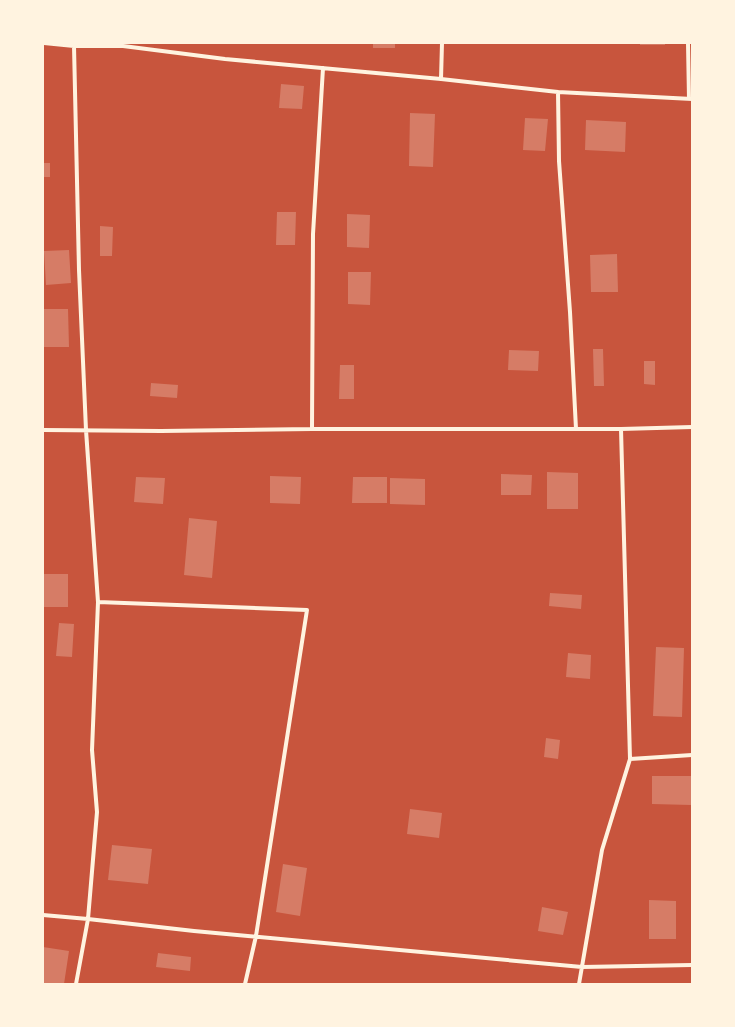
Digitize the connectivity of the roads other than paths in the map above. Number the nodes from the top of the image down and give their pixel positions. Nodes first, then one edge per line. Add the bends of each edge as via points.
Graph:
1 (44, 43) edge
2 (442, 43) edge
3 (688, 43) edge
4 (123, 45) edge
5 (74, 46) junction
6 (323, 68) junction
7 (441, 79) junction
8 (558, 92) junction
9 (691, 99) edge
10 (692, 427) edge
11 (312, 429) junction
12 (576, 429) junction
13 (621, 429) junction
14 (43, 430) edge
15 (86, 430) junction
16 (98, 602) junction
17 (692, 755) edge
18 (630, 759) junction
19 (43, 915) edge
20 (88, 919) junction
21 (256, 936) junction
22 (692, 965) edge
23 (582, 967) junction
24 (76, 984) edge
25 (245, 984) edge
26 (579, 984) edge

1 - 5 street
2 - 7 street
3 - 9 street
4 - 5 street
4 - 6 street via 225,59
5 - 15 street
6 - 7 street
6 - 11 street via 313,234
7 - 8 street
8 - 9 street
8 - 12 street via 559,161
10 - 13 street
11 - 12 street
11 - 15 street
12 - 13 street
13 - 18 street
14 - 15 street
15 - 16 street
16 - 20 street via 92,750 97,812
16 - 21 street via 307,610
17 - 18 street
18 - 23 street via 602,850
19 - 20 street
20 - 21 street
20 - 24 street
21 - 23 street
21 - 25 street
22 - 23 street
23 - 26 street

